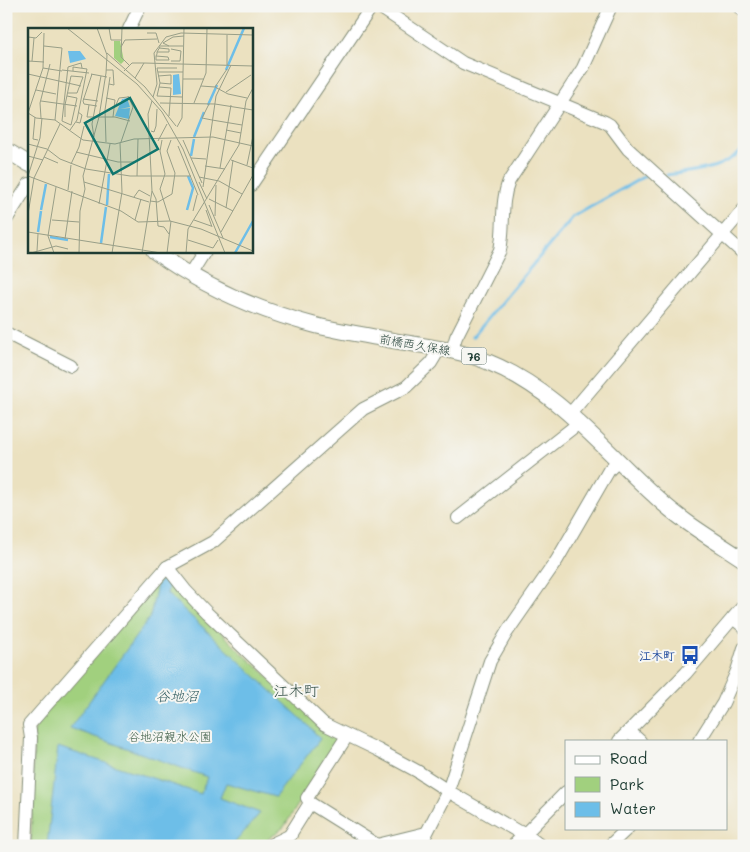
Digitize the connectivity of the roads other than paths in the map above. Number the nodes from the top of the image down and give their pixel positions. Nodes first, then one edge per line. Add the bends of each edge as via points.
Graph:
1 (140, 6) edge
2 (372, 6) edge
3 (378, 6) edge
4 (611, 6) edge
5 (738, 6) edge
6 (744, 11) edge
7 (129, 28) edge
8 (561, 103) junction
9 (6, 150) edge
10 (28, 163) edge
11 (252, 184) edge
12 (28, 186) edge
13 (744, 209) edge
14 (6, 220) edge
15 (723, 234) junction
16 (156, 252) edge
17 (204, 252) edge
18 (744, 254) edge
19 (190, 275) junction
20 (6, 333) edge
21 (446, 349) junction
22 (71, 366) dead end
23 (575, 419) junction
24 (617, 462) junction
25 (458, 518) dead end
26 (744, 560) edge
27 (166, 567) junction
28 (744, 605) edge
29 (734, 618) junction
30 (744, 627) edge
31 (744, 648) edge
32 (629, 731) junction
33 (347, 736) junction
34 (620, 740) edge
35 (639, 740) edge
36 (700, 740) edge
37 (448, 791) junction
38 (565, 793) edge
39 (310, 803) junction
40 (626, 830) edge
41 (524, 833) junction
42 (291, 834) junction
43 (426, 834) junction
44 (358, 841) edge
45 (26, 846) edge
46 (268, 846) edge
47 (283, 846) edge
48 (420, 846) edge
49 (513, 846) edge
50 (541, 846) edge
51 (609, 846) edge

1 - 7 street
2 - 11 street
3 - 8 street via 463,63
4 - 8 street via 583,68
5 - 6 street
8 - 15 street via 610,125 628,149
8 - 21 street via 509,181 500,250 456,338
9 - 10 main road
12 - 14 street
13 - 15 street
15 - 18 street
15 - 23 street
16 - 19 main road, 前橋西久保線 / 76
17 - 19 street
19 - 21 main road, 前橋西久保線 / 76 via 235,298 317,326
20 - 22 street
21 - 23 main road, 前橋西久保線 / 76 via 510,372 535,386
21 - 27 street via 406,387 363,409 213,542
23 - 24 main road, 前橋西久保線 / 76
23 - 25 street
24 - 26 main road, 前橋西久保線 / 76 via 695,528
24 - 37 street via 490,661
27 - 33 street via 207,613 324,724
27 - 45 street via 29,725
28 - 29 street
29 - 30 street
29 - 32 street
31 - 36 street via 723,703
32 - 34 street
32 - 35 street
33 - 37 street via 402,763
33 - 39 street via 307,798
37 - 41 street
37 - 43 street
38 - 41 street
39 - 42 street
39 - 44 street
40 - 51 street
41 - 49 street
41 - 50 street
42 - 46 street
42 - 47 street
43 - 44 street via 377,845
43 - 48 street

